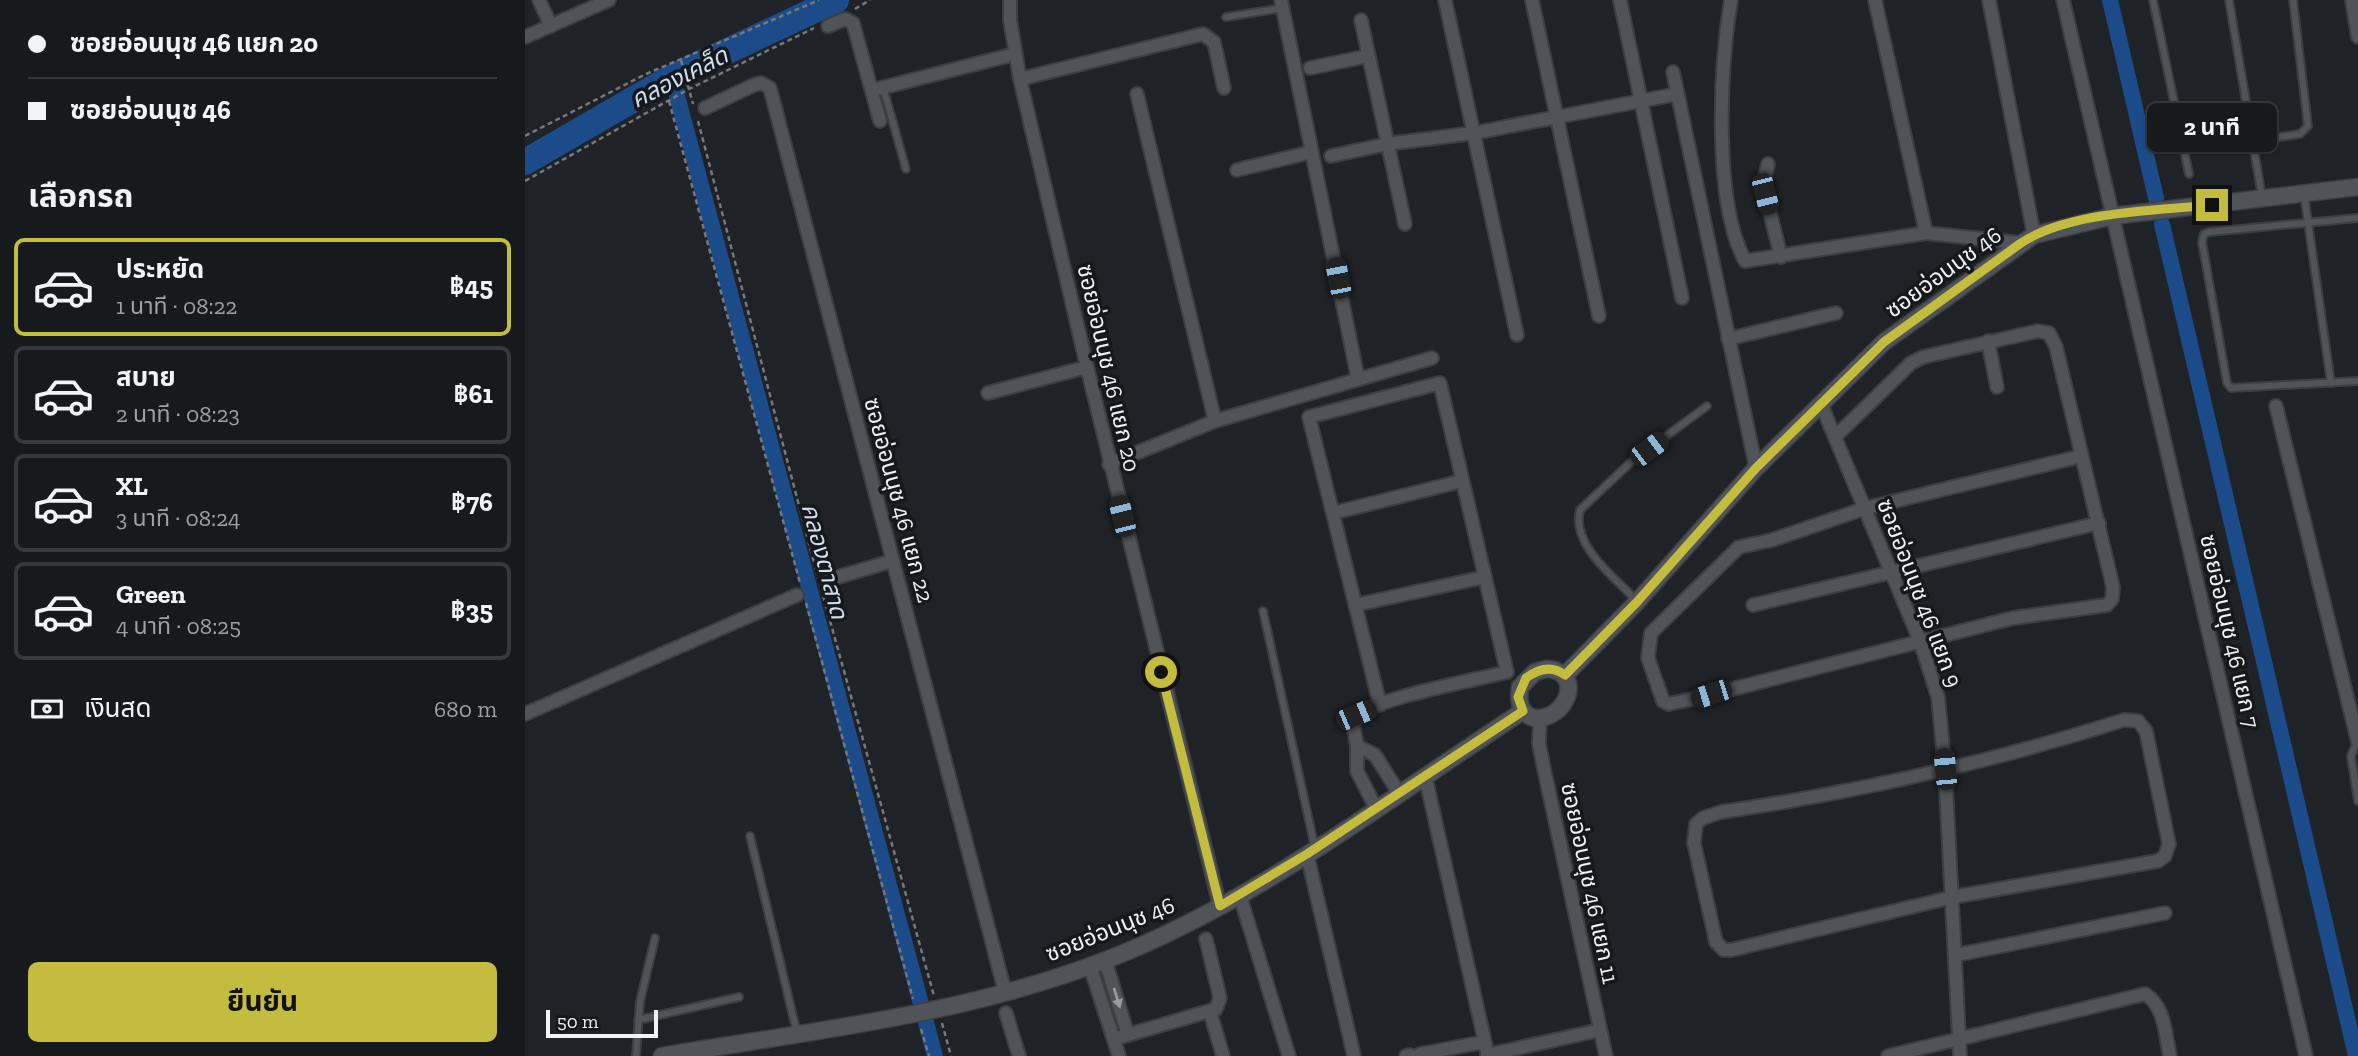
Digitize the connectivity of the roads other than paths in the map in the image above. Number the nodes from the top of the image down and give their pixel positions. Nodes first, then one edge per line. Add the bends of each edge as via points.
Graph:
1 (539, 0) edge
2 (609, 0) edge
3 (1010, 0) edge
4 (1445, 0) edge
5 (1532, 0) edge
6 (1620, 0) edge
7 (1731, 0) edge
8 (1875, 0) edge
9 (1989, 0) edge
10 (2063, 0) edge
11 (2153, 0) edge
12 (2229, 0) edge
13 (2293, 0) edge
14 (2352, 0) edge
15 (1282, 4) edge
16 (1226, 17) dead end
17 (1361, 20) dead end
18 (826, 25) road end
19 (551, 26) junction
20 (525, 37) edge
21 (2358, 37) edge
22 (1015, 54) junction
23 (1368, 55) junction
24 (1310, 68) dead end
25 (1673, 72) dead end
26 (1020, 79) junction
27 (878, 88) junction
28 (1224, 88) dead end
29 (1137, 94) dead end
30 (1677, 94) junction
31 (1642, 102) junction
32 (705, 108) dead end
33 (1557, 118) junction
34 (880, 121) dead end
35 (1474, 133) junction
36 (2252, 141) junction
37 (1387, 144) junction
38 (1313, 152) junction
39 (1331, 156) dead end
40 (1768, 164) dead end
41 (906, 169) dead end
42 (1237, 170) dead end
43 (2189, 174) dead end
44 (2358, 187) edge
45 (2305, 194) junction
46 (2262, 199) junction
47 (2113, 216) junction
48 (2358, 218) edge
49 (1405, 224) dead end
50 (2309, 225) junction
51 (1926, 233) junction
52 (2027, 239) junction
53 (1781, 257) junction
54 (1682, 298) dead end
55 (1836, 313) dead end
56 (1599, 316) dead end
57 (1517, 335) dead end
58 (1728, 339) junction
59 (1988, 341) junction
60 (1431, 358) dead end
61 (1087, 367) junction
62 (1358, 379) junction
63 (2358, 381) edge
64 (2331, 383) junction
65 (1997, 387) dead end
66 (988, 393) dead end
67 (1821, 404) junction
68 (1707, 406) dead end
69 (2276, 406) dead end
70 (1215, 421) junction
71 (1836, 436) junction
72 (2082, 456) junction
73 (1109, 464) junction
74 (1756, 468) junction
75 (1462, 481) junction
76 (1865, 508) junction
77 (1332, 513) junction
78 (2099, 523) junction
79 (893, 561) junction
80 (1890, 572) junction
81 (1485, 577) junction
82 (831, 579) dead end
83 (800, 592) road end
84 (1637, 602) junction
85 (1355, 605) junction
86 (1753, 606) dead end
87 (1263, 611) dead end
88 (1920, 641) junction
89 (1565, 675) junction
90 (1380, 705) junction
91 (1523, 711) junction
92 (525, 714) edge
93 (1540, 718) junction
94 (2358, 742) edge
95 (1357, 746) junction
96 (1945, 769) junction
97 (1425, 775) junction
98 (1399, 793) junction
99 (2358, 801) edge
100 (1376, 808) junction
101 (750, 836) dead end
102 (1311, 851) junction
103 (1240, 896) junction
104 (1953, 897) junction
105 (1220, 906) junction
106 (2165, 914) dead end
107 (655, 938) dead end
108 (1206, 939) dead end
109 (1956, 955) junction
110 (1098, 963) junction
111 (1005, 992) junction
112 (739, 997) dead end
113 (1210, 1012) junction
114 (1006, 1013) dead end
115 (638, 1020) junction
116 (1600, 1030) junction
117 (797, 1033) junction
118 (1128, 1035) junction
119 (1960, 1037) junction
120 (1114, 1039) junction
121 (1486, 1051) edge
122 (1412, 1055) edge
123 (636, 1056) edge
124 (662, 1056) edge
125 (1019, 1056) edge
126 (1119, 1056) edge
127 (1223, 1056) edge
128 (1289, 1056) edge
129 (1354, 1056) edge
130 (1606, 1056) edge
131 (1888, 1056) edge
132 (1960, 1056) edge
133 (2170, 1056) edge
134 (2306, 1056) edge

1 - 19 street
2 - 19 street
3 - 22 street, ซอยอ่อนนุช 46 แยก 20
4 - 35 street
5 - 33 street
6 - 31 street
7 - 53 street via 1720,153 1738,247 1745,261
8 - 51 street
9 - 52 street
10 - 47 street, ซอยอ่อนนุช 46 แยก 7
11 - 43 lane
12 - 36 lane
13 - 36 lane via 2308,126 2300,134
14 - 21 street
15 - 16 lane
15 - 38 street
17 - 23 street
18 - 27 street via 845,19 853,23
19 - 20 street
22 - 26 street, ซอยอ่อนนุช 46 แยก 20
22 - 27 street
23 - 24 street
23 - 37 street
25 - 30 street
26 - 28 street via 1203,34 1214,42
26 - 61 street, ซอยอ่อนนุช 46 แยก 20
27 - 34 street
27 - 41 lane
29 - 70 street
30 - 31 street
30 - 58 street
31 - 33 street
31 - 54 street
32 - 79 street, ซอยอ่อนนุช 46 แยก 22 via 754,85 770,88
33 - 35 street
33 - 56 street
35 - 37 street
35 - 57 street
36 - 46 lane
37 - 39 street
37 - 49 street
38 - 42 street
38 - 62 street
40 - 53 street via 1763,184
44 - 45 street, ซอยอ่อนนุช 46
45 - 46 street, ซอยอ่อนนุช 46
45 - 50 lane
46 - 47 street, ซอยอ่อนนุช 46
47 - 52 street, ซอยอ่อนนุช 46
47 - 134 street, ซอยอ่อนนุช 46 แยก 7
48 - 50 lane
50 - 64 lane
50 - 64 lane via 2209,232 2202,242 2231,388
51 - 52 street
51 - 53 street
52 - 67 street, ซอยอ่อนนุช 46 via 1884,342
55 - 58 street
58 - 74 street
59 - 65 street
59 - 71 street via 1911,363
59 - 72 street via 2049,333
60 - 62 street
61 - 66 street
61 - 73 street, ซอยอ่อนนุช 46 แยก 20
62 - 70 street
63 - 64 lane
67 - 71 street, ซอยอ่อนนุช 46 แยก 9
67 - 74 street, ซอยอ่อนนุช 46
68 - 84 lane via 1630,463 1580,510 1577,521 1583,542
69 - 94 street
70 - 73 street
71 - 76 street, ซอยอ่อนนุช 46 แยก 9
72 - 76 street
72 - 78 street
73 - 105 street, ซอยอ่อนนุช 46 แยก 20
74 - 84 street, ซอยอ่อนนุช 46
75 - 77 street
75 - 77 street via 1440,383 1309,417
75 - 81 street
76 - 80 street, ซอยอ่อนนุช 46 แยก 9
76 - 88 street via 1772,540 1749,543 1729,556 1651,633 1648,659 1660,697 1675,703
77 - 85 street
78 - 80 street
78 - 88 street via 2113,587 2107,605 2013,618
79 - 82 street
79 - 111 street, ซอยอ่อนนุช 46 แยก 22
80 - 86 street
80 - 88 street, ซอยอ่อนนุช 46 แยก 9
81 - 85 street
81 - 90 street via 1507,672
83 - 92 street
84 - 89 street, ซอยอ่อนนุช 46
85 - 90 street
87 - 102 lane
88 - 96 street, ซอยอ่อนนุช 46 แยก 9 via 1938,697
89 - 91 street via 1546,669 1526,678 1518,697
89 - 93 street via 1568,689 1563,707
90 - 95 street via 1352,719
91 - 93 street
91 - 97 street, ซอยอ่อนนุช 46
93 - 116 street, ซอยอ่อนนุช 46 แยก 11 via 1542,757
94 - 99 lane via 2351,756
95 - 98 street via 1375,755
95 - 100 street via 1357,771
96 - 104 street, ซอยอ่อนนุช 46 แยก 9
96 - 104 street via 2029,750 2124,720 2138,721 2145,731 2169,844 2158,861
96 - 104 street via 1836,795 1721,812 1696,824 1694,843 1716,942 1724,950
97 - 98 street, ซอยอ่อนนุช 46
97 - 121 street
98 - 100 street, ซอยอ่อนนุช 46
100 - 102 street, ซอยอ่อนนุช 46
101 - 117 lane
102 - 103 street, ซอยอ่อนนุช 46
102 - 129 street
103 - 105 street, ซอยอ่อนนุช 46
103 - 128 street
104 - 109 street, ซอยอ่อนนุช 46 แยก 9
105 - 110 street, ซอยอ่อนนุช 46
106 - 109 street
107 - 115 lane
108 - 113 street via 1220,998
109 - 119 street, ซอยอ่อนนุช 46 แยก 9
110 - 111 street, ซอยอ่อนนุช 46
110 -> 118 street
110 - 120 street
111 - 117 street, ซอยอ่อนนุช 46 via 955,1006
112 - 115 lane
113 - 118 street
113 - 127 street
114 - 125 street
115 - 123 lane
116 - 121 street
116 - 130 street, ซอยอ่อนนุช 46 แยก 11
117 - 124 street, ซอยอ่อนนุช 46
118 - 120 street
119 - 131 street
119 - 132 street, ซอยอ่อนนุช 46 แยก 9
119 - 133 street via 2145,994 2159,1010
120 - 126 street
121 - 122 street

